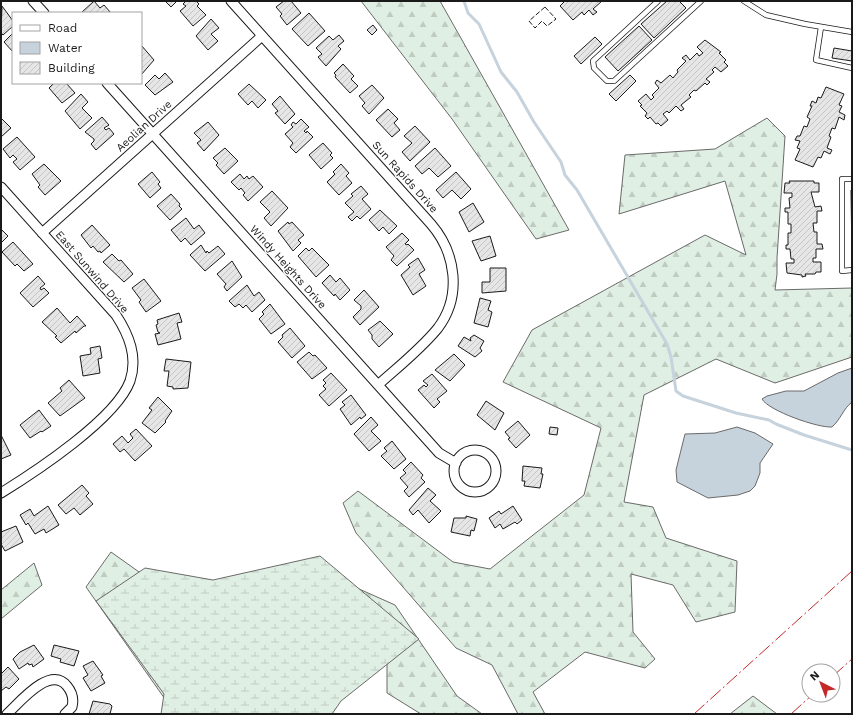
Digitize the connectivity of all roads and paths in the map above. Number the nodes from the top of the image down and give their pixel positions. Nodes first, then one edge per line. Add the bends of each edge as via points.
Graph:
1 (33, 1) edge
2 (231, 1) edge
3 (658, 1) edge
4 (701, 1) edge
5 (744, 1) edge
6 (43, 12) edge
7 (821, 27) junction
8 (852, 32) edge
9 (262, 36) junction
10 (852, 68) edge
11 (108, 84) edge
12 (153, 134) junction
13 (852, 179) edge
14 (1, 187) edge
15 (42, 233) junction
16 (852, 270) edge
17 (378, 385) junction
18 (456, 462) junction
19 (1, 493) edge
20 (7, 714) edge
21 (65, 714) edge

1 - 6 street
2 - 9 street, Sun Rapids Drive
3 - 4 lane via 593,61 594,68 607,81 614,81
5 - 7 lane via 766,15
7 - 8 lane
7 - 10 lane via 816,60
9 - 12 street, Aeolian Drive
9 - 17 street, Sun Rapids Drive via 434,227 443,239 450,257 453,287 444,318 432,335
11 - 12 street, Windy Heights Drive
12 - 15 street, Aeolian Drive
12 - 17 street, Windy Heights Drive
13 - 16 lane via 842,179 842,271
14 - 15 street, East Sunwind Drive
15 - 19 street, East Sunwind Drive via 121,323 131,345 132,371 126,389 109,411 53,459
17 - 18 street, Windy Heights Drive via 439,452
18 - 18 street via 455,479 466,491 482,491 492,485 496,475 495,464 484,452 468,452
20 - 21 street via 37,686 55,679 64,682 72,697 72,707

